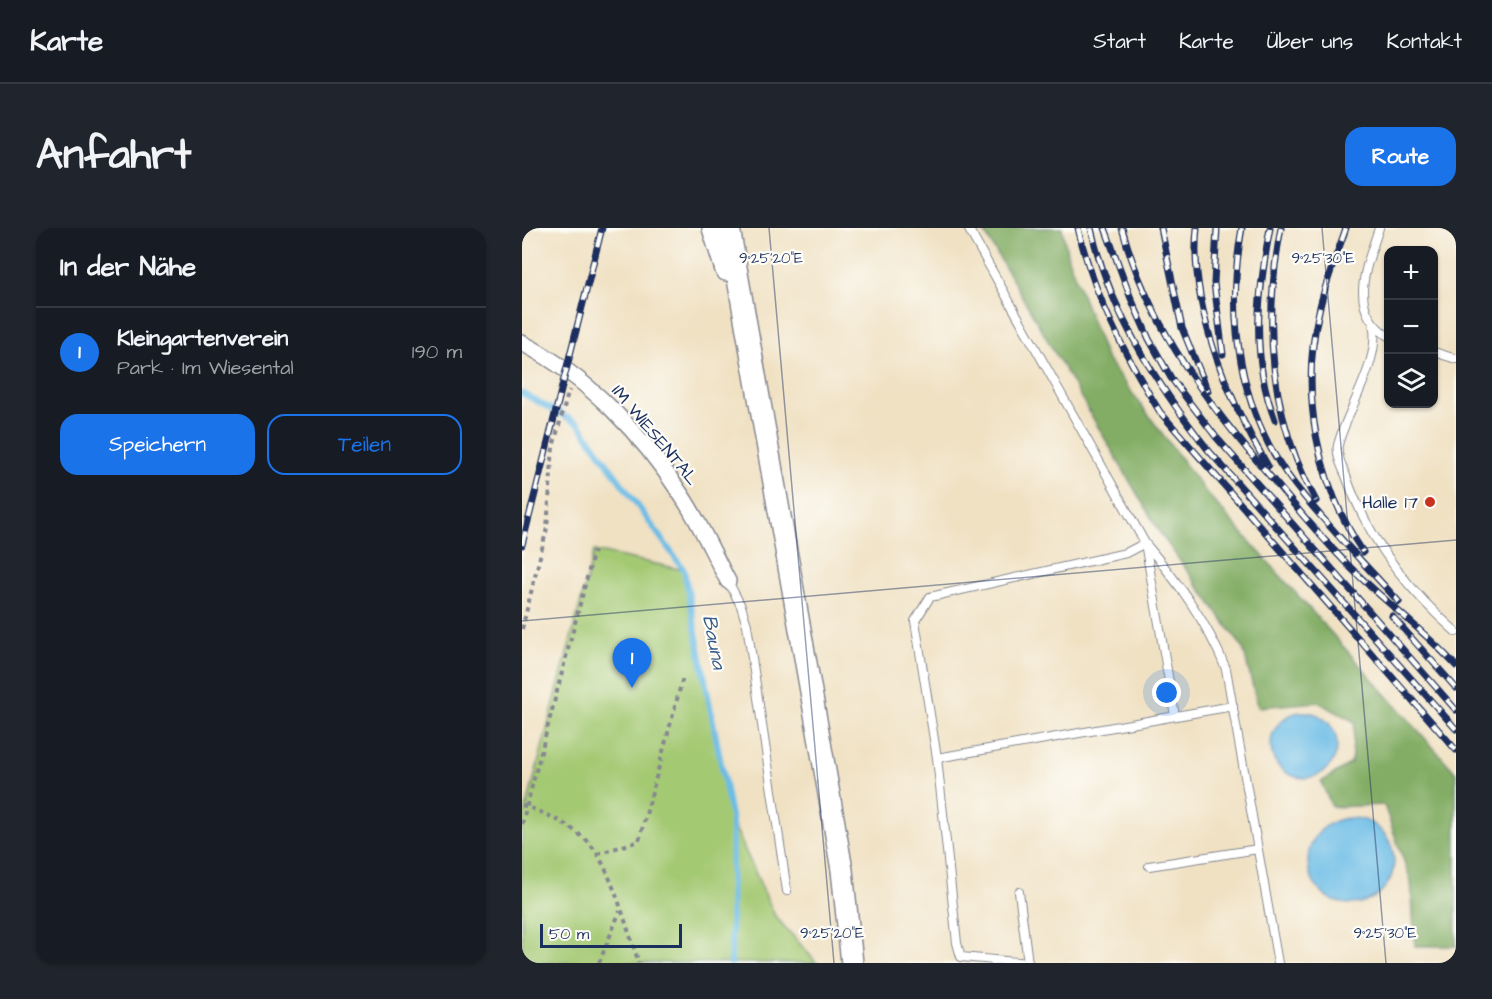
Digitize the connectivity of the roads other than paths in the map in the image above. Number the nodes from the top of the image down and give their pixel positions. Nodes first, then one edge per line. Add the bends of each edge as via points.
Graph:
1 (712, 228) edge
2 (729, 228) edge
3 (968, 228) edge
4 (1379, 228) edge
5 (1373, 323) junction
6 (1384, 332) edge
7 (522, 343) edge
8 (750, 348) junction
9 (1438, 353) edge
10 (1456, 359) edge
11 (1145, 543) junction
12 (728, 581) joint
13 (1456, 632) edge
14 (1233, 706) junction
15 (1175, 716) junction
16 (937, 758) junction
17 (1258, 849) junction
18 (1149, 866) dead end
19 (788, 891) dead end
20 (1019, 892) dead end
21 (852, 963) edge
22 (1028, 963) edge
23 (1278, 963) edge

1 - 8 main road
2 - 8 main road
3 - 11 lane
4 - 5 lane via 1362,286 1363,305
5 - 6 lane
5 - 13 lane via 1374,347 1338,452 1348,484 1389,560
7 - 12 street, IM WIESENTAL via 566,368 612,408 683,498
8 - 21 main road via 836,835
9 - 10 lane
11 - 14 lane via 1180,584 1219,651
11 - 15 lane
11 - 16 lane via 1126,553 930,597 915,621
12 - 19 lane via 747,625
14 - 15 lane
14 - 17 lane
15 - 16 lane
16 - 22 lane via 957,943 962,957
17 - 18 lane
17 - 23 lane
20 - 22 lane

